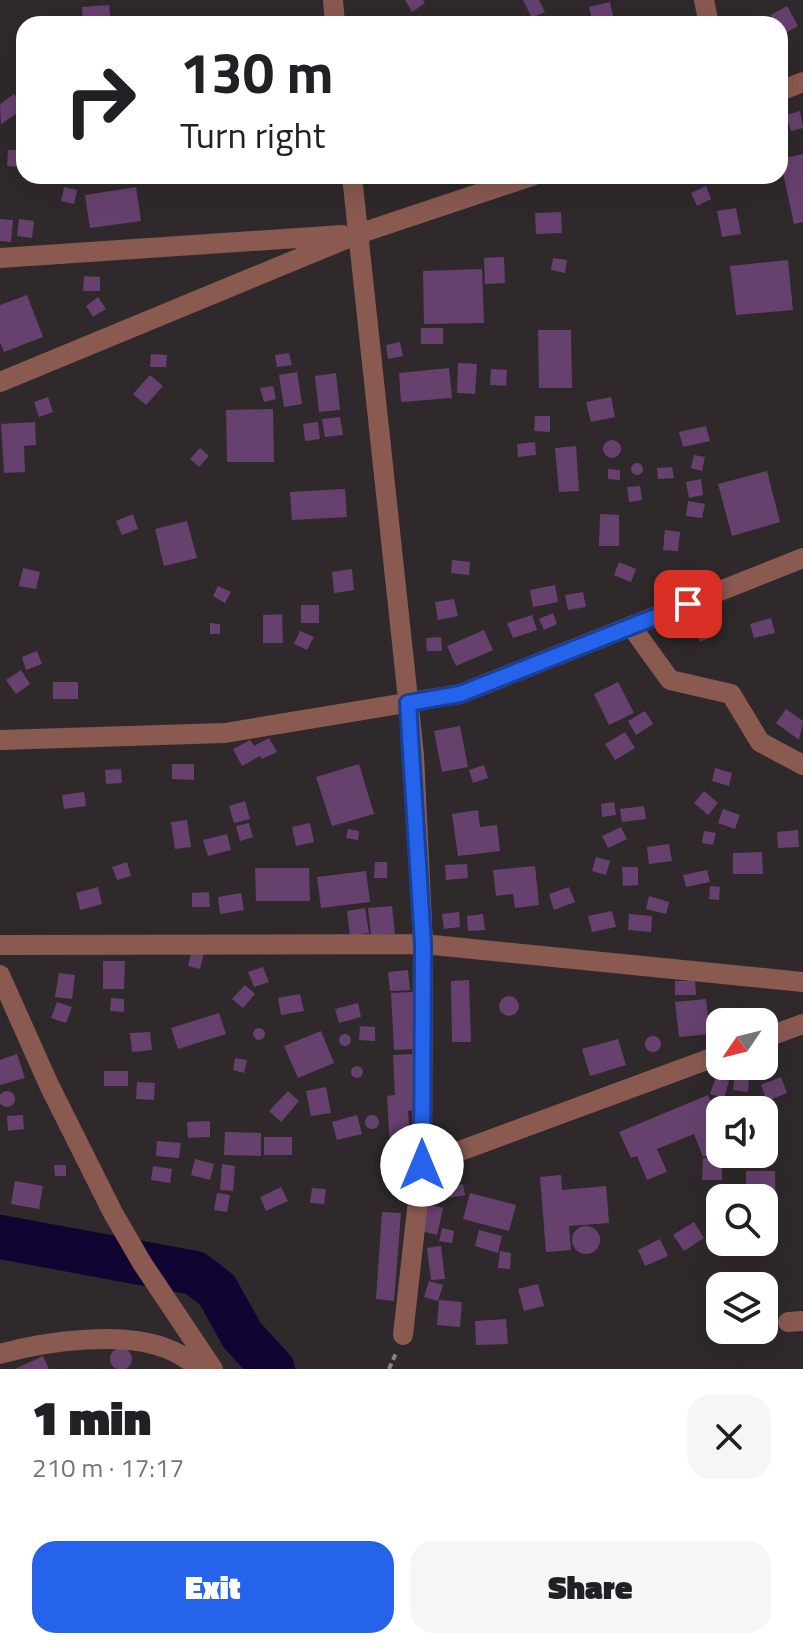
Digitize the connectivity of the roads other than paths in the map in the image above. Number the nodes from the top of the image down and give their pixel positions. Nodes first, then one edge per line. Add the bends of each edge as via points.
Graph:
1 (353, 184) edge
2 (508, 184) edge
3 (358, 234) junction
4 (0, 258) edge
5 (0, 382) edge
6 (803, 558) edge
7 (631, 626) junction
8 (408, 703) junction
9 (0, 740) edge
10 (803, 765) edge
11 (423, 944) junction
12 (0, 945) edge
13 (0, 975) edge
14 (803, 982) edge
15 (803, 1024) edge
16 (778, 1033) edge
17 (706, 1060) edge
18 (422, 1165) junction
19 (403, 1335) dead end
20 (0, 1354) edge
21 (202, 1369) edge
22 (213, 1369) edge

1 - 3 street
2 - 3 street
3 - 4 street
3 - 5 street
3 - 8 street
6 - 7 street
7 - 8 street via 460,694
7 - 10 street via 670,680 731,694 760,742
8 - 9 street via 225,733
8 - 11 street
11 - 12 street
11 - 14 street
11 - 18 street
13 - 22 street via 113,1213
15 - 16 street
17 - 18 street
18 - 19 street
20 - 21 street via 100,1338 169,1349

